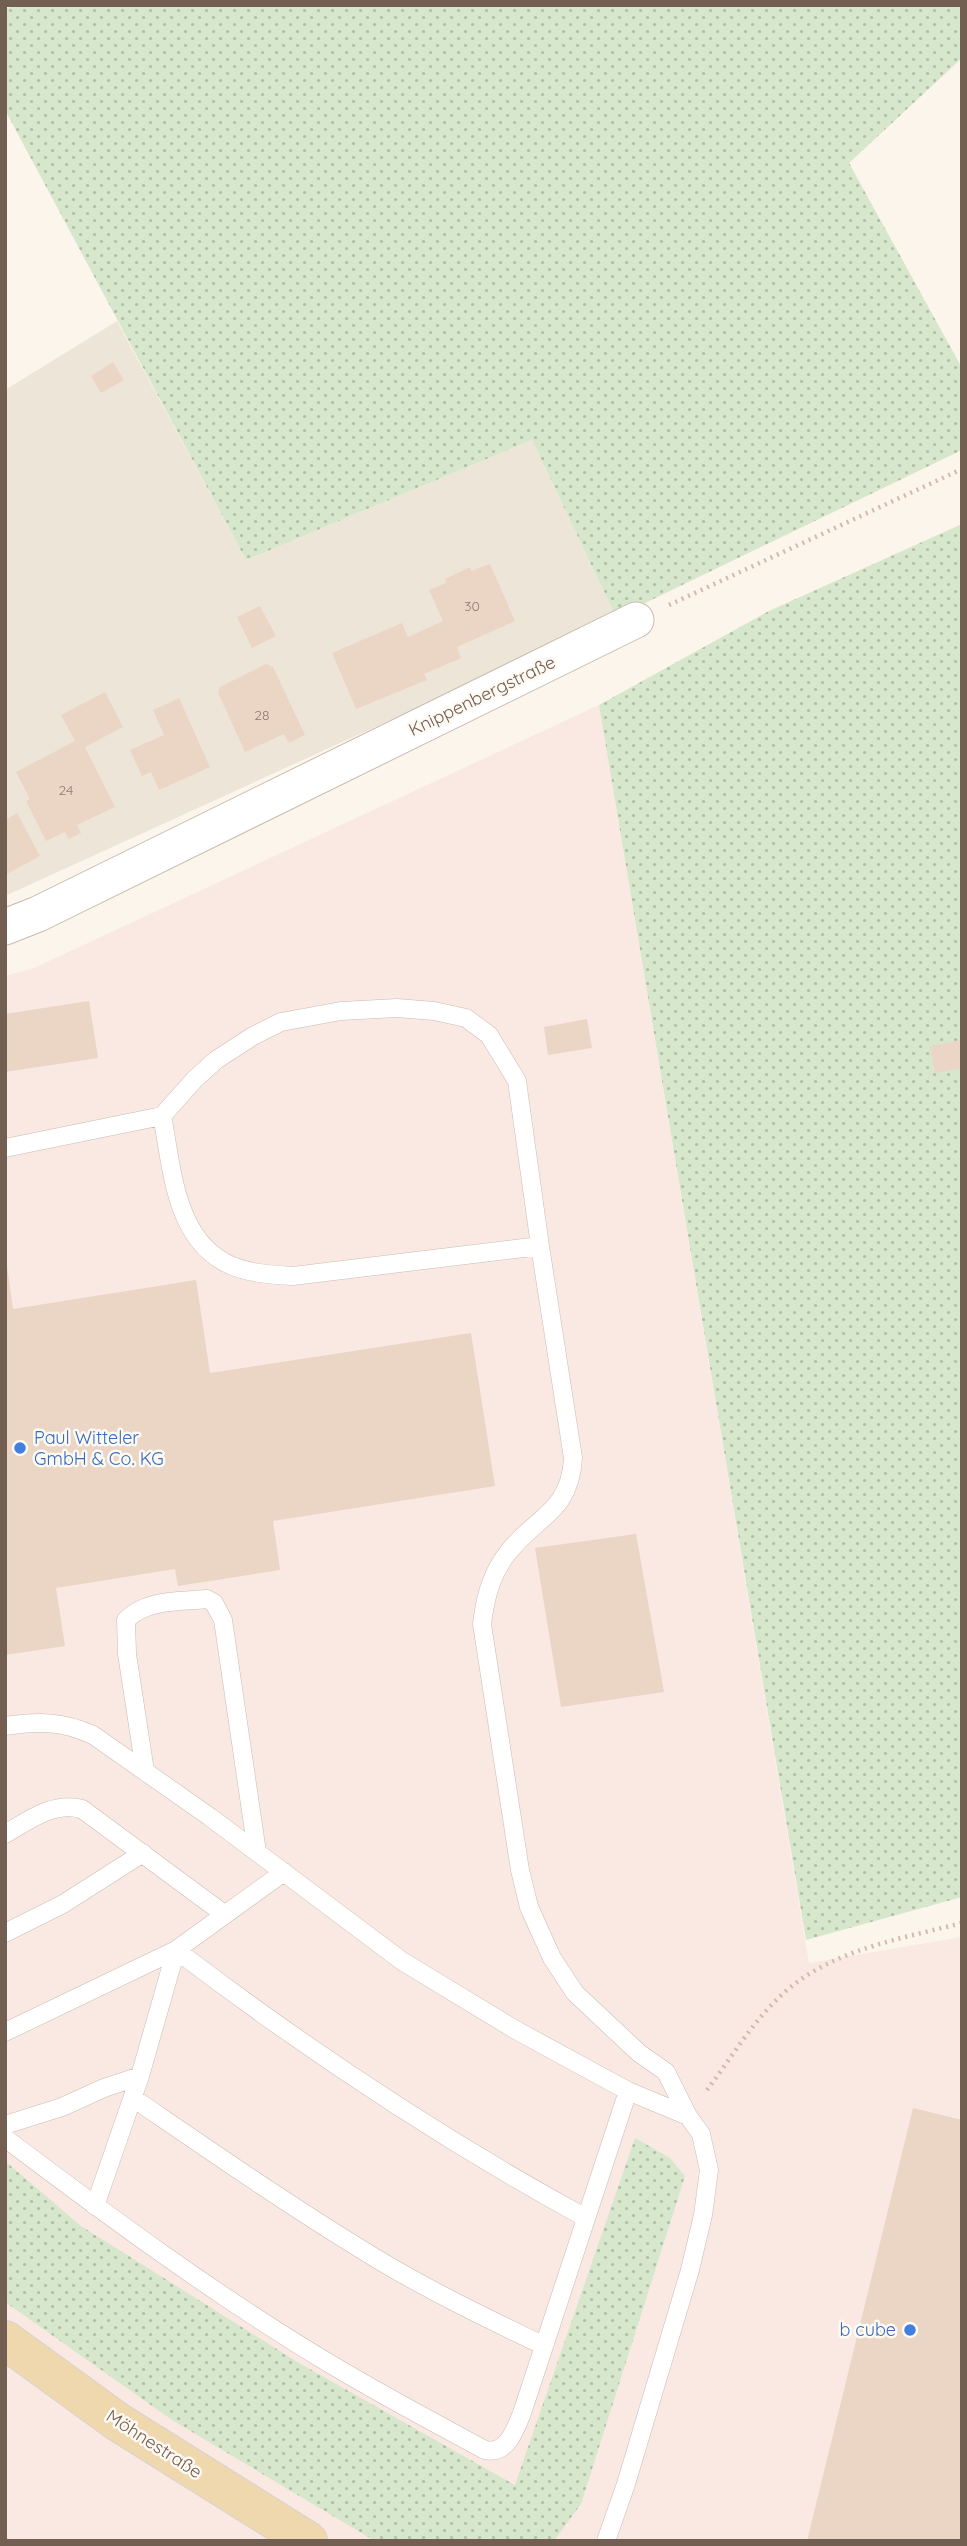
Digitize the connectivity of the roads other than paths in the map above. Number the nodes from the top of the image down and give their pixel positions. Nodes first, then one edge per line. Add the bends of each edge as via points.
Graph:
1 (636, 620) road end
2 (5, 927) edge
3 (162, 1116) junction
4 (5, 1149) edge
5 (540, 1246) junction
6 (5, 1726) edge
7 (145, 1771) junction
8 (5, 1834) edge
9 (257, 1852) junction
10 (144, 1853) junction
11 (284, 1872) junction
12 (224, 1914) junction
13 (5, 1933) edge
14 (176, 1950) junction
15 (5, 2032) edge
16 (141, 2076) junction
17 (628, 2091) junction
18 (133, 2098) junction
19 (688, 2116) junction
20 (5, 2125) edge
21 (5, 2138) edge
22 (95, 2206) junction
23 (586, 2218) junction
24 (5, 2340) edge
25 (544, 2346) junction
26 (308, 2541) edge
27 (606, 2541) edge

1 - 2 street, Knippenbergstraße
3 - 4 lane
3 - 5 lane via 180,1203 190,1227 204,1246 232,1265 293,1276
3 - 5 lane via 216,1060 281,1022 341,1011 397,1008 466,1018 489,1035 517,1081
5 - 19 lane via 572,1476 566,1494 500,1564 486,1597 482,1624 518,1857 529,1907 552,1958 576,1993 666,2073
6 - 7 lane via 30,1722 73,1726
7 - 9 lane
7 - 9 lane via 126,1620 135,1610 151,1605 207,1599 223,1620
8 - 10 lane via 41,1813 70,1805
9 - 11 lane
10 - 12 lane
10 - 13 lane via 63,1904
11 - 12 lane
11 - 17 lane via 402,1961
12 - 14 lane
14 - 15 lane
14 - 16 lane
14 - 23 lane via 248,2005 432,2128
16 - 18 lane
16 - 20 lane
17 - 19 lane
17 - 23 lane
18 - 22 lane
18 - 25 lane via 384,2263
19 - 27 lane via 707,2153 703,2215 630,2473
21 - 22 lane
22 - 25 lane via 330,2364 485,2450 493,2452 510,2440
23 - 25 lane
24 - 26 main road, Möhnestraße via 118,2421

